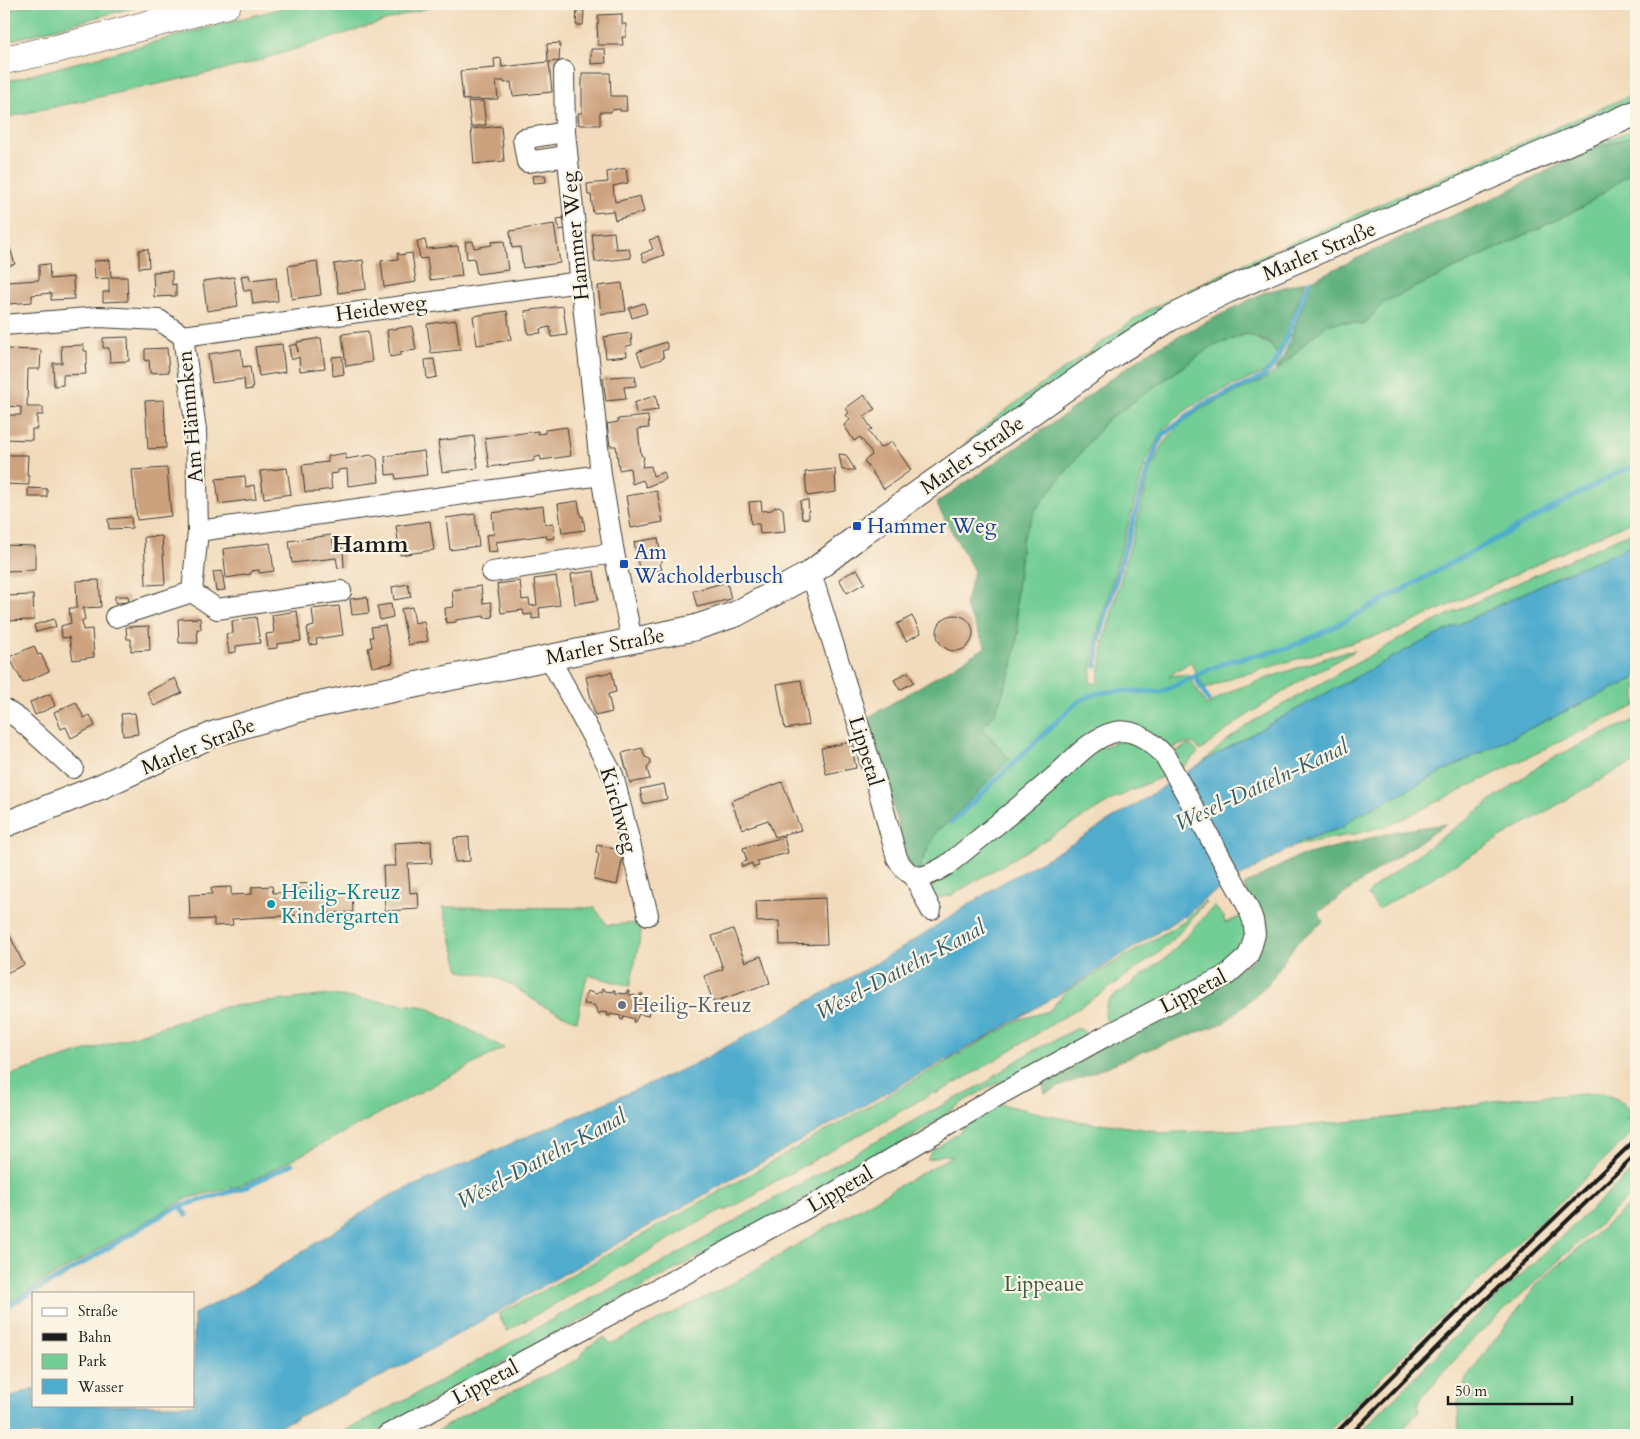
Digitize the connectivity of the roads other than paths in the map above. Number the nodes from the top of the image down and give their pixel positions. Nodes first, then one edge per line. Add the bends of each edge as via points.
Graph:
1 (227, 4) edge
2 (4, 60) edge
3 (564, 71) dead end
4 (1636, 113) edge
5 (565, 132) junction
6 (567, 156) junction
7 (580, 282) junction
8 (4, 325) edge
9 (183, 336) junction
10 (601, 475) junction
11 (198, 531) junction
12 (614, 554) junction
13 (492, 572) dead end
14 (811, 573) junction
15 (192, 592) junction
16 (341, 592) dead end
17 (115, 617) dead end
18 (632, 640) junction
19 (549, 657) junction
20 (4, 709) edge
21 (73, 768) dead end
22 (4, 825) edge
23 (914, 876) junction
24 (931, 910) dead end
25 (648, 915) dead end
26 (386, 1435) edge

1 - 2 highway
3 - 5 street, Hammer Weg
4 - 14 main road, Marler Straße via 1169,319 958,464
5 - 6 street, Hammer Weg
5 - 6 street, Hammer Weg via 523,139 526,162
6 - 7 street, Hammer Weg
7 - 9 street, Heideweg
7 - 10 street, Hammer Weg
8 - 9 street, Am Hämmken via 99,317 159,320
9 - 11 street, Am Hämmken via 196,430
10 - 11 street
10 - 12 street, Hammer Weg
11 - 15 street, Am Hämmken
12 - 13 street
12 - 18 street, Hammer Weg
14 - 18 main road, Marler Straße via 722,619
14 - 23 street, Lippetal via 897,858 903,870
15 - 16 street via 217,609
15 - 17 street
18 - 19 main road, Marler Straße
19 - 22 main road, Marler Straße via 307,707 227,730 102,786
19 - 25 street, Kirchweg via 613,775
20 - 21 street
23 - 24 street
23 - 26 street, Lippetal via 929,876 947,865 1096,740 1120,732 1134,734 1146,739 1165,756 1240,892 1253,920 1255,934 1248,956 1227,975 1104,1037 822,1200

